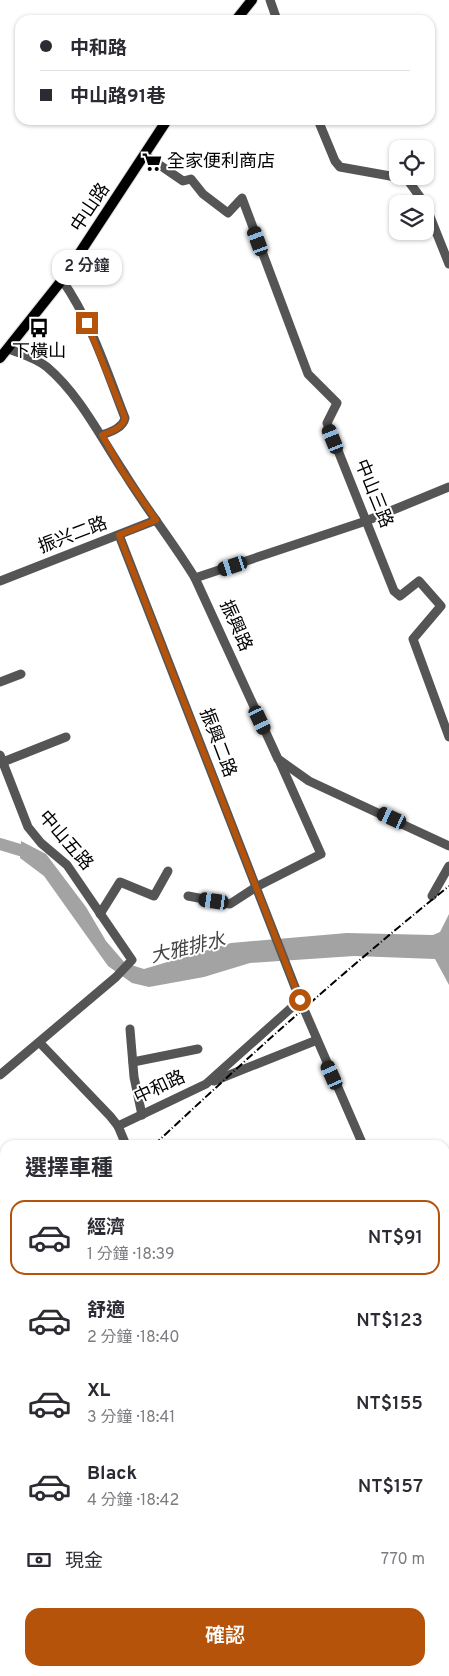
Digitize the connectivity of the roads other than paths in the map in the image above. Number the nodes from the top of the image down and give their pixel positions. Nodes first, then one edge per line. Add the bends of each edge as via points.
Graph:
1 (252, 0) edge
2 (270, 0) edge
3 (240, 15) edge
4 (275, 15) edge
5 (164, 125) edge
6 (320, 125) edge
7 (145, 155) junction
8 (418, 195) edge
9 (434, 224) edge
10 (449, 230) edge
11 (439, 235) junction
12 (449, 264) edge
13 (62, 280) junction
14 (9, 349) junction
15 (0, 358) edge
16 (102, 435) junction
17 (449, 487) edge
18 (156, 520) junction
19 (366, 521) junction
20 (119, 535) junction
21 (195, 578) junction
22 (0, 581) edge
23 (21, 674) dead end
24 (0, 682) edge
25 (66, 737) dead end
26 (449, 737) edge
27 (1, 759) edge
28 (278, 759) junction
29 (449, 846) edge
30 (449, 866) edge
31 (168, 871) dead end
32 (256, 887) junction
33 (188, 896) dead end
34 (432, 896) dead end
35 (100, 914) junction
36 (300, 1000) junction
37 (130, 1028) dead end
38 (317, 1040) junction
39 (40, 1043) junction
40 (198, 1049) dead end
41 (133, 1062) junction
42 (0, 1075) edge
43 (206, 1084) junction
44 (142, 1115) junction
45 (118, 1126) junction
46 (124, 1140) edge
47 (361, 1140) edge

1 - 3 main road
2 - 4 street
5 - 7 main road, 中山路
6 - 8 street via 340,167 404,177
7 - 13 main road, 中山路
7 - 19 street, 中山三路 via 183,181 191,179 203,194 228,213 242,198 308,374 337,403 327,423
9 - 11 street
10 - 11 street
11 - 12 street
13 - 14 main road, 中山路
13 - 16 street via 93,337 125,418 116,429
14 - 15 main road, 中山路
14 - 16 street, 振興路 via 46,366
16 - 18 street, 振興路
17 - 19 street
18 - 20 street, 振兴二路
18 - 21 street, 振興路
19 - 21 street
19 - 26 street, 中山三路 via 394,591 400,596 419,581 441,606 412,639
20 - 22 street, 振兴二路
20 - 32 street, 振興二路
21 - 28 street, 振興路
23 - 24 street
25 - 27 street, 中山五路
27 - 35 street, 中山五路 via 28,827 67,865
28 - 29 street via 309,781
28 - 32 street, 振興路 via 322,854
30 - 34 street
31 - 35 street via 154,896 120,882
32 - 33 street via 230,904
32 - 36 street, 振興二路
35 - 39 street, 中山五路 via 132,960
36 - 38 street
36 - 43 street, 中和路
37 - 41 street
38 - 43 street
38 - 47 street
39 - 42 street
39 - 45 street
40 - 41 street
41 - 44 street
43 - 44 street, 中和路
44 - 45 street, 中和路
45 - 46 street

